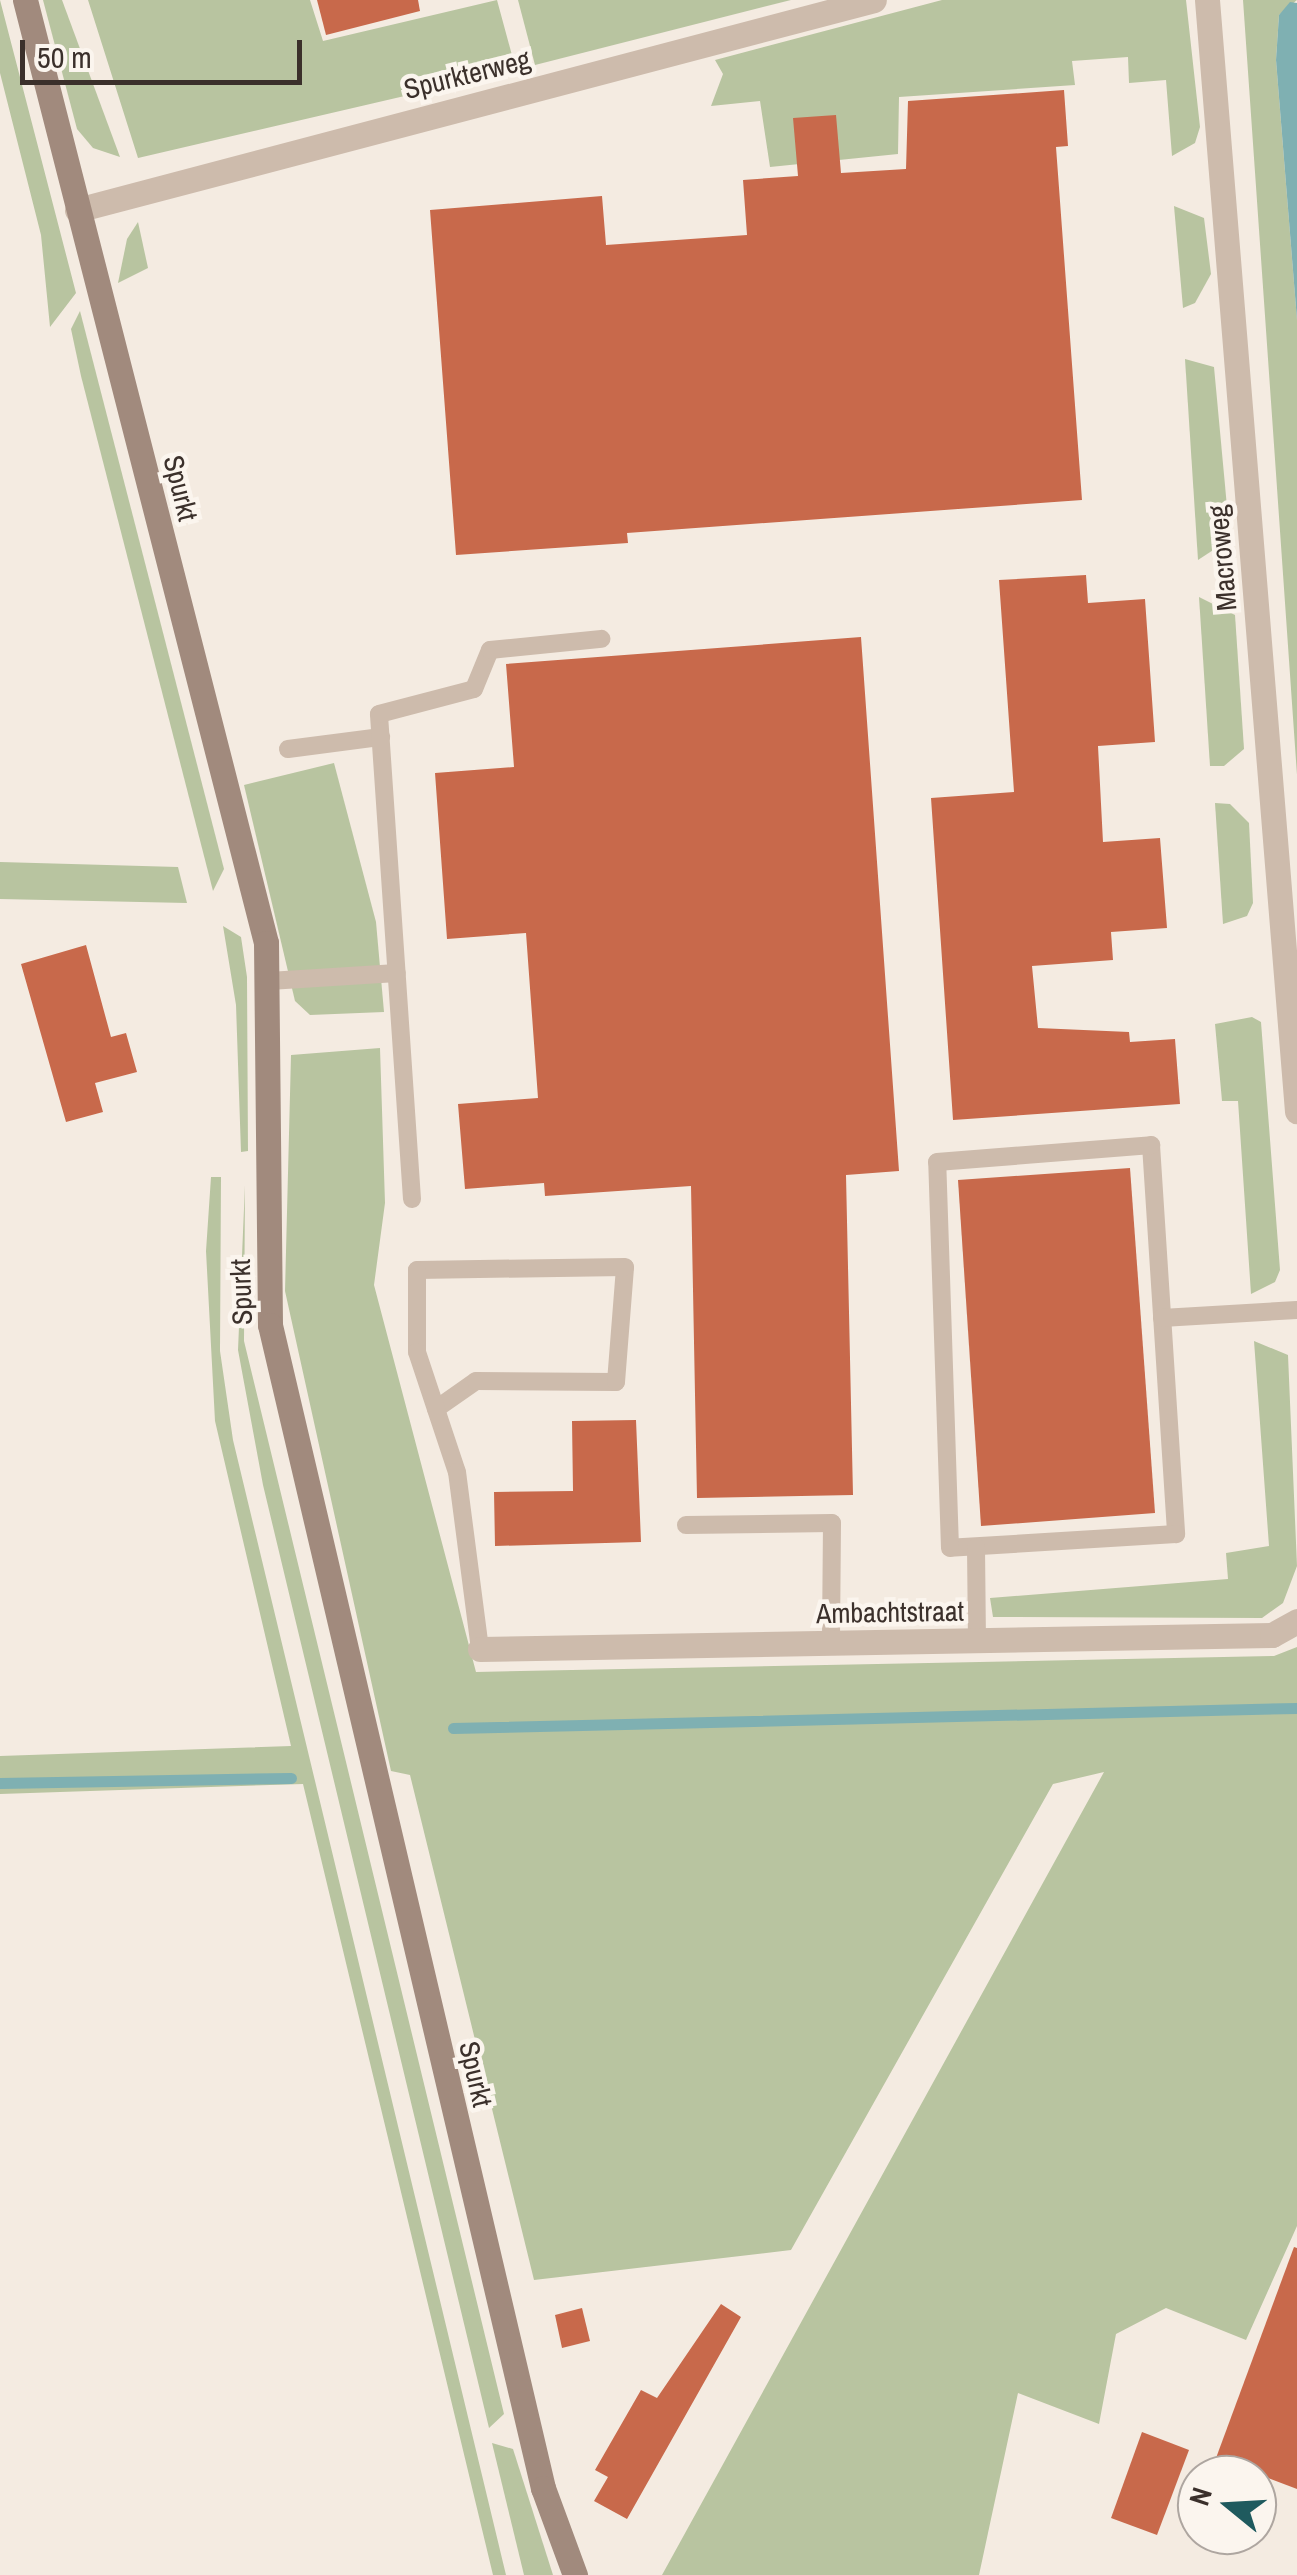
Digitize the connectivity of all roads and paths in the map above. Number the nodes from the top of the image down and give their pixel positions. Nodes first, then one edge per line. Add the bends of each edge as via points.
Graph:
1 (25, 0) edge
2 (874, 0) edge
3 (1206, 0) edge
4 (77, 210) junction
5 (601, 639) dead end
6 (381, 737) junction
7 (288, 749) dead end
8 (398, 973) junction
9 (269, 981) junction
10 (1297, 1111) edge
11 (412, 1199) dead end
12 (1297, 1310) edge
13 (1162, 1318) junction
14 (436, 1409) junction
15 (686, 1525) dead end
16 (976, 1547) junction
17 (1297, 1621) edge
18 (978, 1640) junction
19 (831, 1643) junction
20 (480, 1649) joint
21 (575, 2575) edge

1 - 4 street, Spurkt
2 - 4 street, Spurkterweg
3 - 10 street, Macroweg
4 - 9 street, Spurkt via 266,943
5 - 6 lane via 490,650 474,689 380,714
6 - 7 lane
6 - 8 lane
8 - 9 lane
8 - 11 lane
9 - 21 street, Spurkt via 270,1325 539,2472
12 - 13 lane
13 - 16 lane via 1176,1534
13 - 16 lane via 1151,1145 937,1162 950,1548
14 - 14 lane via 417,1352 417,1270 626,1268 616,1382 476,1382
14 - 20 lane via 457,1472
15 - 19 lane via 832,1523
16 - 18 lane
17 - 18 street, Ambachtstraat via 1272,1636
18 - 19 street, Ambachtstraat
19 - 20 street, Ambachtstraat

